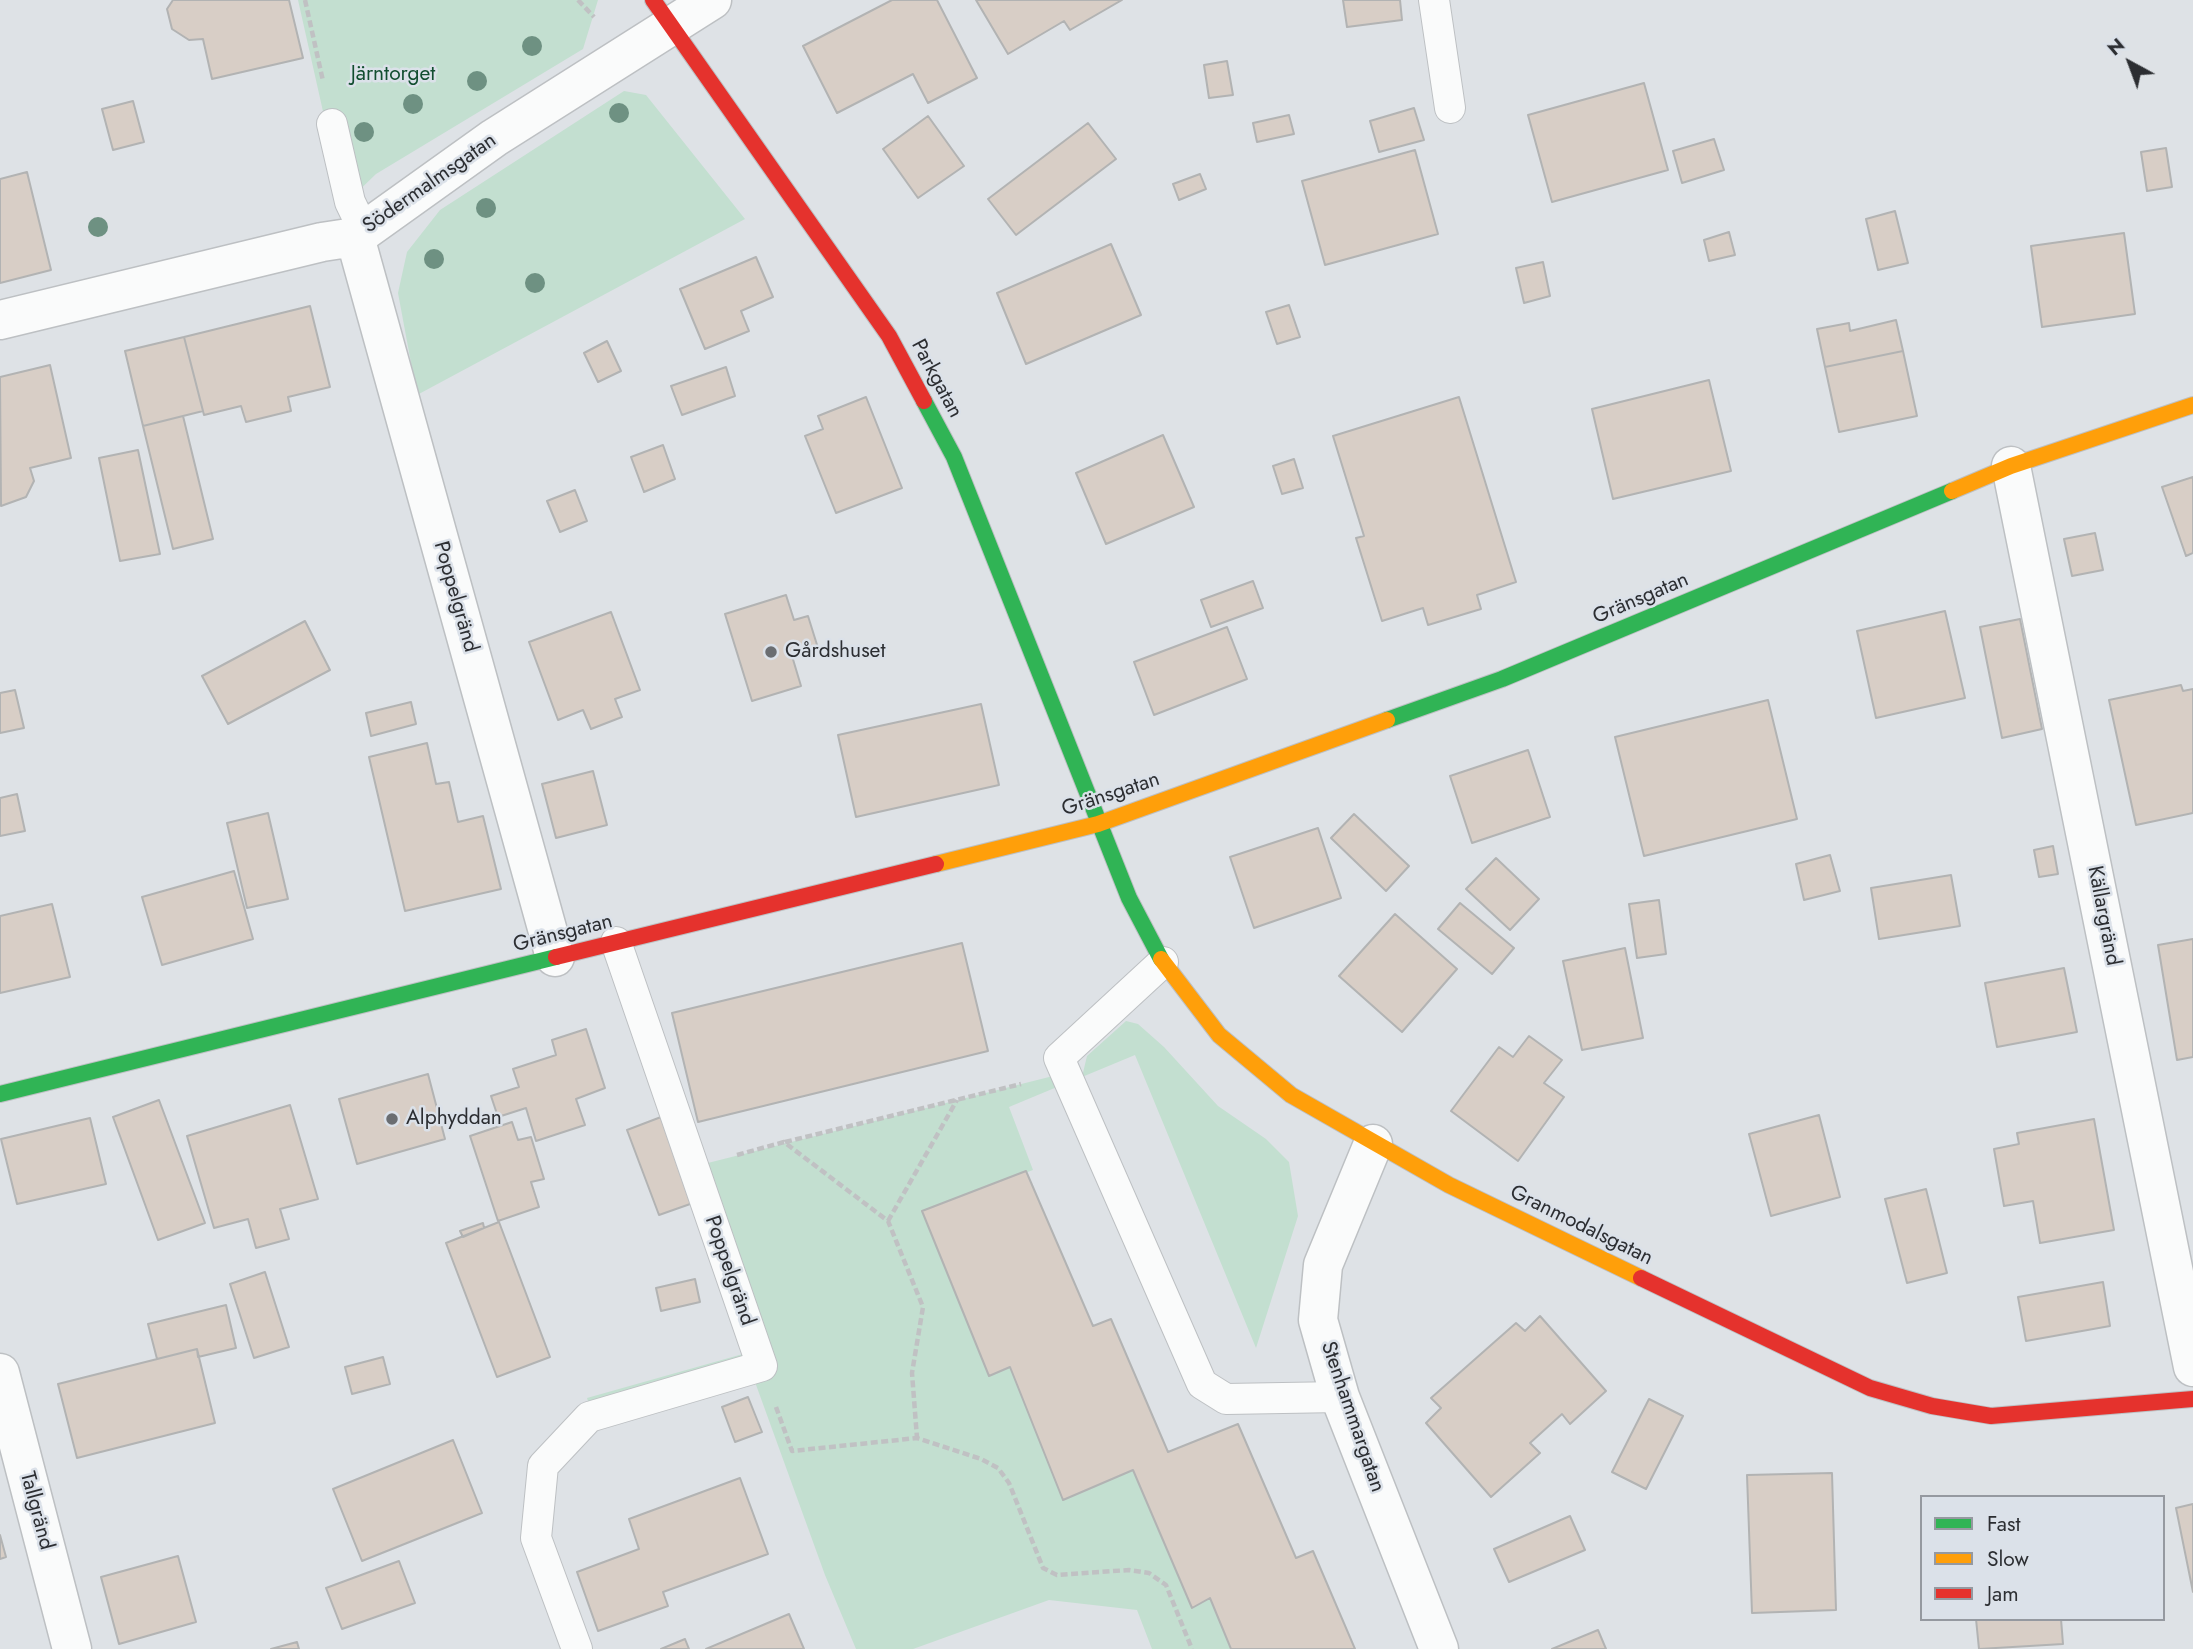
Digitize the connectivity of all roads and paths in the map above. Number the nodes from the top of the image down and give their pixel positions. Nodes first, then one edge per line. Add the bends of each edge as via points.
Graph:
1 (305, 0) edge
2 (578, 0) edge
3 (712, 0) edge
4 (1434, 0) edge
5 (662, 13) edge
6 (627, 53) junction
7 (1450, 108) dead end
8 (332, 124) joint
9 (359, 234) junction
10 (0, 320) edge
11 (2193, 405) edge
12 (2011, 466) junction
13 (1098, 824) junction
14 (616, 942) junction
15 (555, 957) junction
16 (1163, 962) junction
17 (1065, 1073) junction
18 (0, 1094) edge
19 (957, 1100) junction
20 (784, 1142) junction
21 (1373, 1143) junction
22 (693, 1166) junction
23 (888, 1221) junction
24 (762, 1366) junction
25 (2193, 1367) edge
26 (0, 1373) edge
27 (1340, 1397) junction
28 (2193, 1399) edge
29 (917, 1438) junction
30 (72, 1649) edge
31 (577, 1649) edge
32 (1192, 1649) edge
33 (1439, 1649) edge

1 - 8 path
2 - 6 path
3 - 5 street, Södermalmsgatan
4 - 7 lane
5 - 6 street, Södermalmsgatan
5 - 13 street, Parkgatan via 889,336 954,457
6 - 9 street, Södermalmsgatan via 494,138
8 - 9 lane, Poppelgränd
9 - 10 street, Södermalmsgatan
9 - 15 street, Poppelgränd
11 - 12 street, Gränsgatan
12 - 13 street, Gränsgatan via 1502,679
12 - 25 street, Källargränd
13 - 14 street, Gränsgatan
13 - 16 street, Granmodalsgatan
14 - 15 street, Gränsgatan
14 - 22 lane, Poppelgränd
15 - 18 street, Gränsgatan
16 - 17 lane via 1059,1058
16 - 21 street, Granmodalsgatan via 1219,1035 1291,1095
17 - 19 path
17 - 27 lane via 1202,1384 1226,1399
19 - 20 path
19 - 23 path
20 - 22 path
20 - 23 path
21 - 27 street, Stenhammargatan via 1323,1265 1318,1320
21 - 28 street, Granmodalsgatan via 1449,1185 1870,1388 1991,1416
22 - 24 lane, Poppelgränd
23 - 29 path via 923,1307 912,1373
24 - 29 path via 792,1451
24 - 31 lane via 589,1417 543,1466 536,1538
26 - 30 street, Tallgränd
27 - 33 street, Stenhammargatan
29 - 32 path via 998,1468 1009,1483 1043,1568 1057,1575 1129,1570 1149,1573 1166,1585

